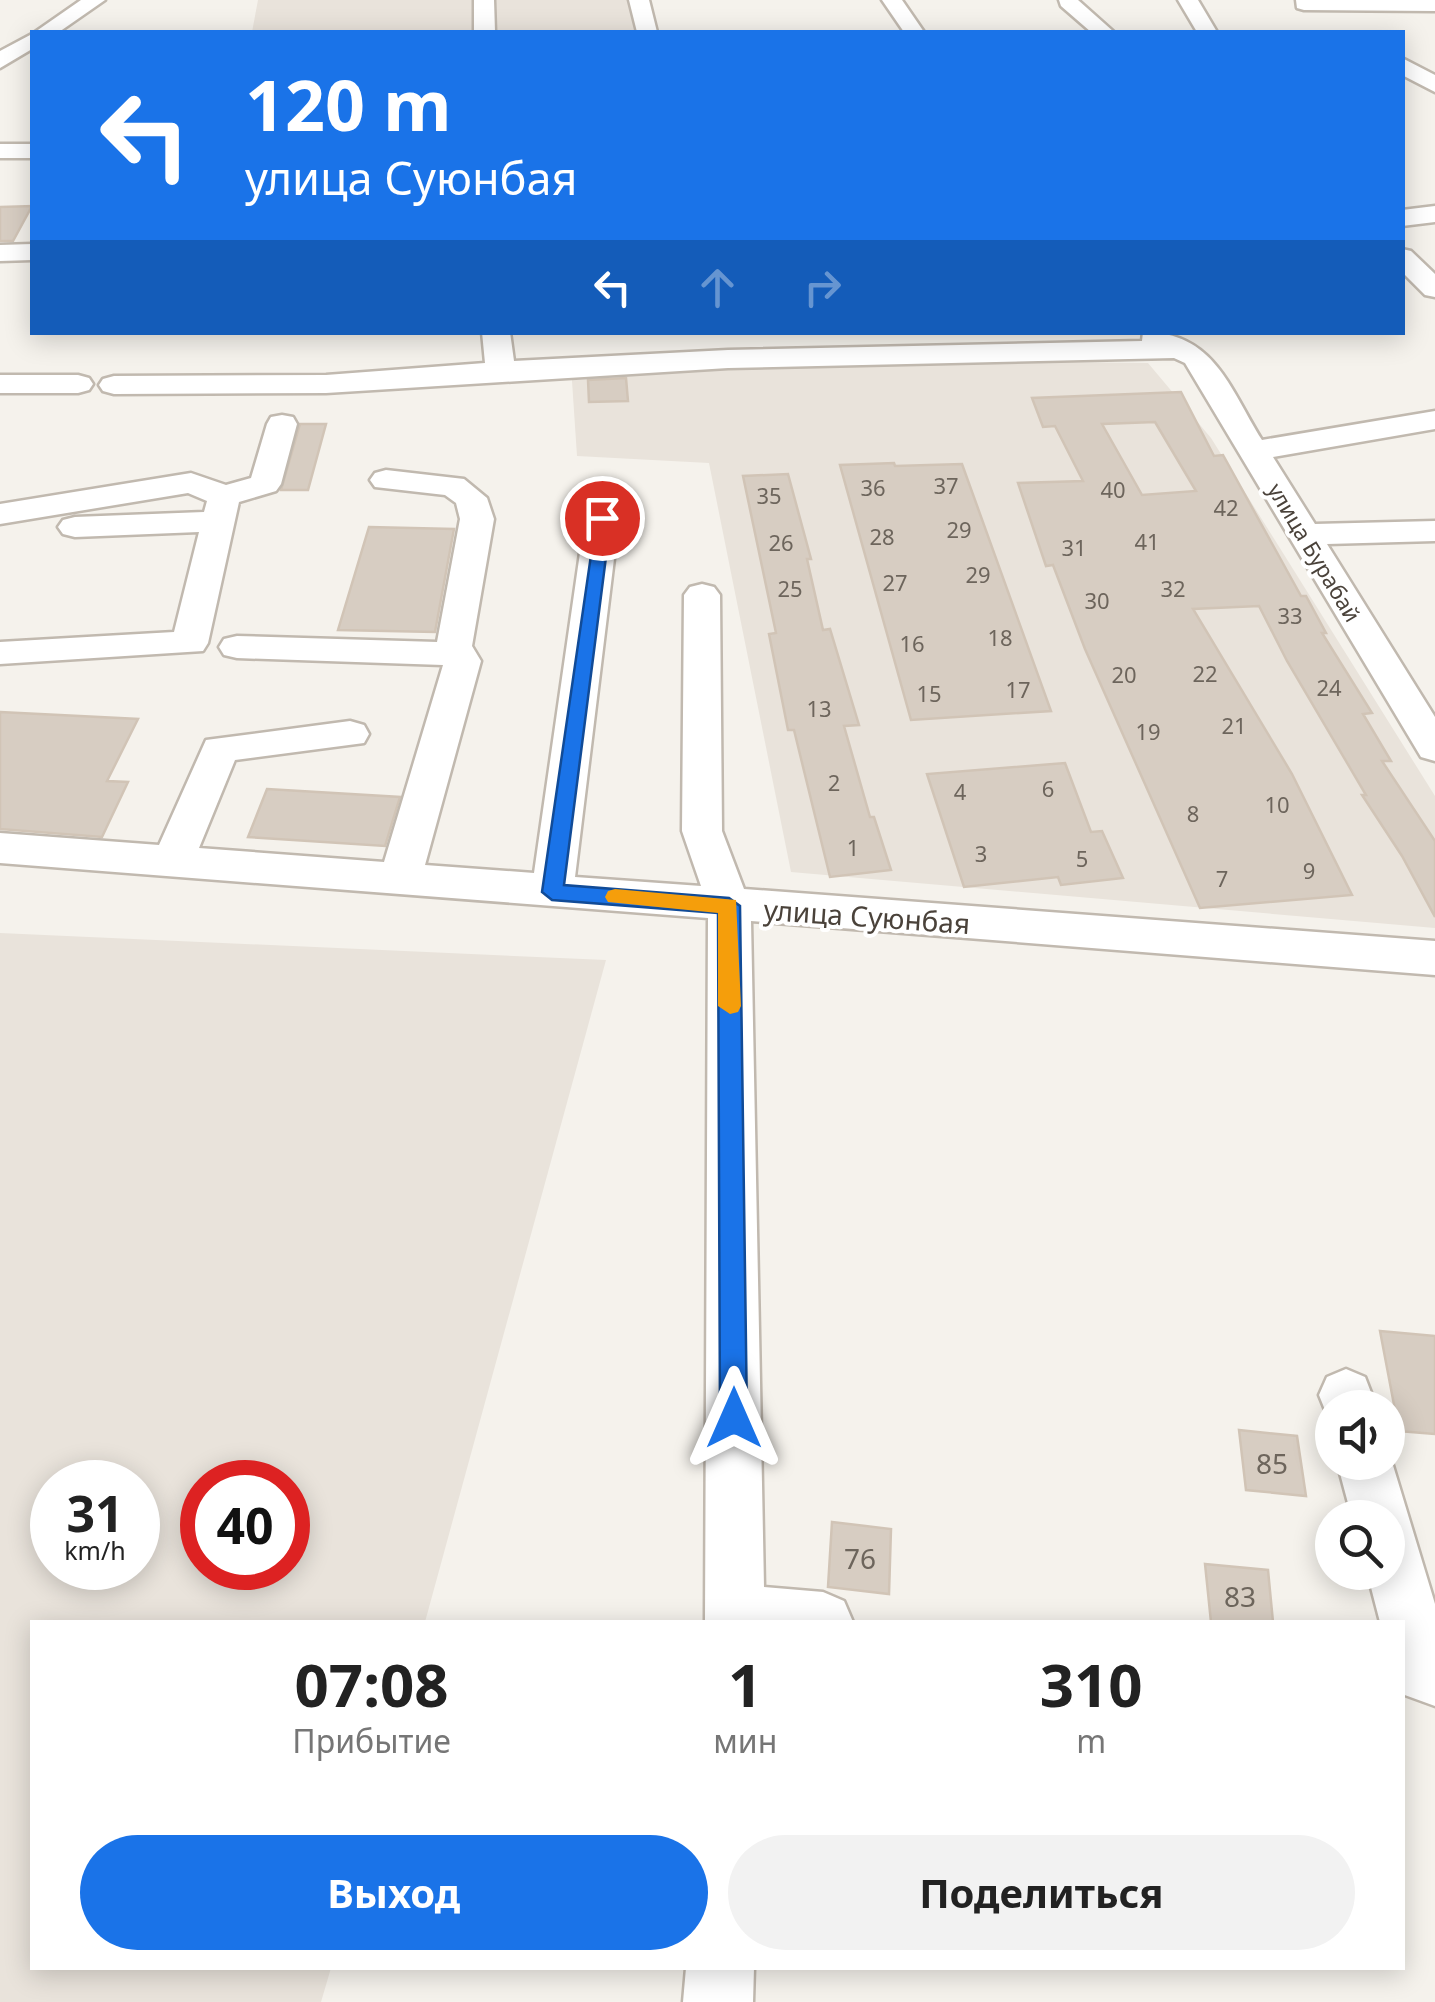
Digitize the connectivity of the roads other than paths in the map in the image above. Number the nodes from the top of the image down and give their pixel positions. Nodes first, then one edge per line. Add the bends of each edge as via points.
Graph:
1 (96, 0) edge
2 (484, 0) edge
3 (639, 0) edge
4 (892, 0) edge
5 (1188, 0) edge
6 (1068, 2) edge
7 (1302, 2) edge
8 (1435, 5) edge
9 (1335, 23) dead end
10 (48, 30) edge
11 (486, 30) edge
12 (647, 30) edge
13 (913, 30) edge
14 (1101, 30) edge
15 (1205, 30) edge
16 (30, 41) edge
17 (30, 60) edge
18 (0, 61) edge
19 (1405, 66) edge
20 (1435, 84) edge
21 (0, 150) edge
22 (30, 150) edge
23 (1435, 214) edge
24 (1405, 218) edge
25 (30, 252) edge
26 (0, 253) edge
27 (1405, 260) edge
28 (1435, 289) edge
29 (496, 335) edge
30 (1149, 335) edge
31 (970, 343) edge
32 (725, 346) edge
33 (1188, 353) junction
34 (500, 371) junction
35 (0, 384) edge
36 (78, 384) dead end
37 (114, 384) dead end
38 (1435, 420) edge
39 (282, 424) dead end
40 (1254, 451) junction
41 (386, 480) dead end
42 (221, 508) junction
43 (0, 514) edge
44 (602, 518) dead end
45 (0, 531) edge
46 (1435, 531) edge
47 (1304, 534) junction
48 (702, 595) dead end
49 (236, 647) dead end
50 (453, 651) junction
51 (0, 652) edge
52 (1421, 702) edge
53 (350, 734) dead end
54 (1435, 748) edge
55 (0, 848) edge
56 (173, 862) junction
57 (400, 880) junction
58 (552, 892) junction
59 (729, 906) junction
60 (1435, 958) edge
61 (1400, 1590) edge
62 (735, 1619) edge
63 (764, 1620) edge
64 (1420, 1672) edge
65 (720, 1970) edge
66 (718, 2002) edge

1 - 10 street
2 - 11 street
3 - 12 street
4 - 13 street
5 - 15 street
6 - 14 street
7 - 8 street
7 - 9 street
16 - 18 street
17 - 18 street
19 - 20 street
21 - 22 street
23 - 24 street
25 - 26 street
27 - 28 street
29 - 34 street
30 - 33 street
31 - 32 street
31 - 33 street
32 - 34 street
33 - 40 street, улица Бурабай
34 - 37 street via 326,384
35 - 36 street
38 - 40 street
39 - 42 street via 265,484
40 - 47 street, улица Бурабай
41 - 50 street via 453,486 471,498 476,520
42 - 43 street via 191,483
42 - 45 street
42 - 51 street via 190,642
44 - 58 street
46 - 47 street
47 - 52 street, улица Бурабай
48 - 59 street via 702,831
49 - 50 street
50 - 57 street via 463,661
52 - 54 street, улица Бурабай
53 - 56 street via 220,749
55 - 56 street, улица Суюнбая
56 - 57 street, улица Суюнбая
57 - 58 street, улица Суюнбая
58 - 59 street, улица Суюнбая
59 - 60 street, улица Суюнбая
59 - 62 street
61 - 64 street
62 - 63 street
65 - 66 street

